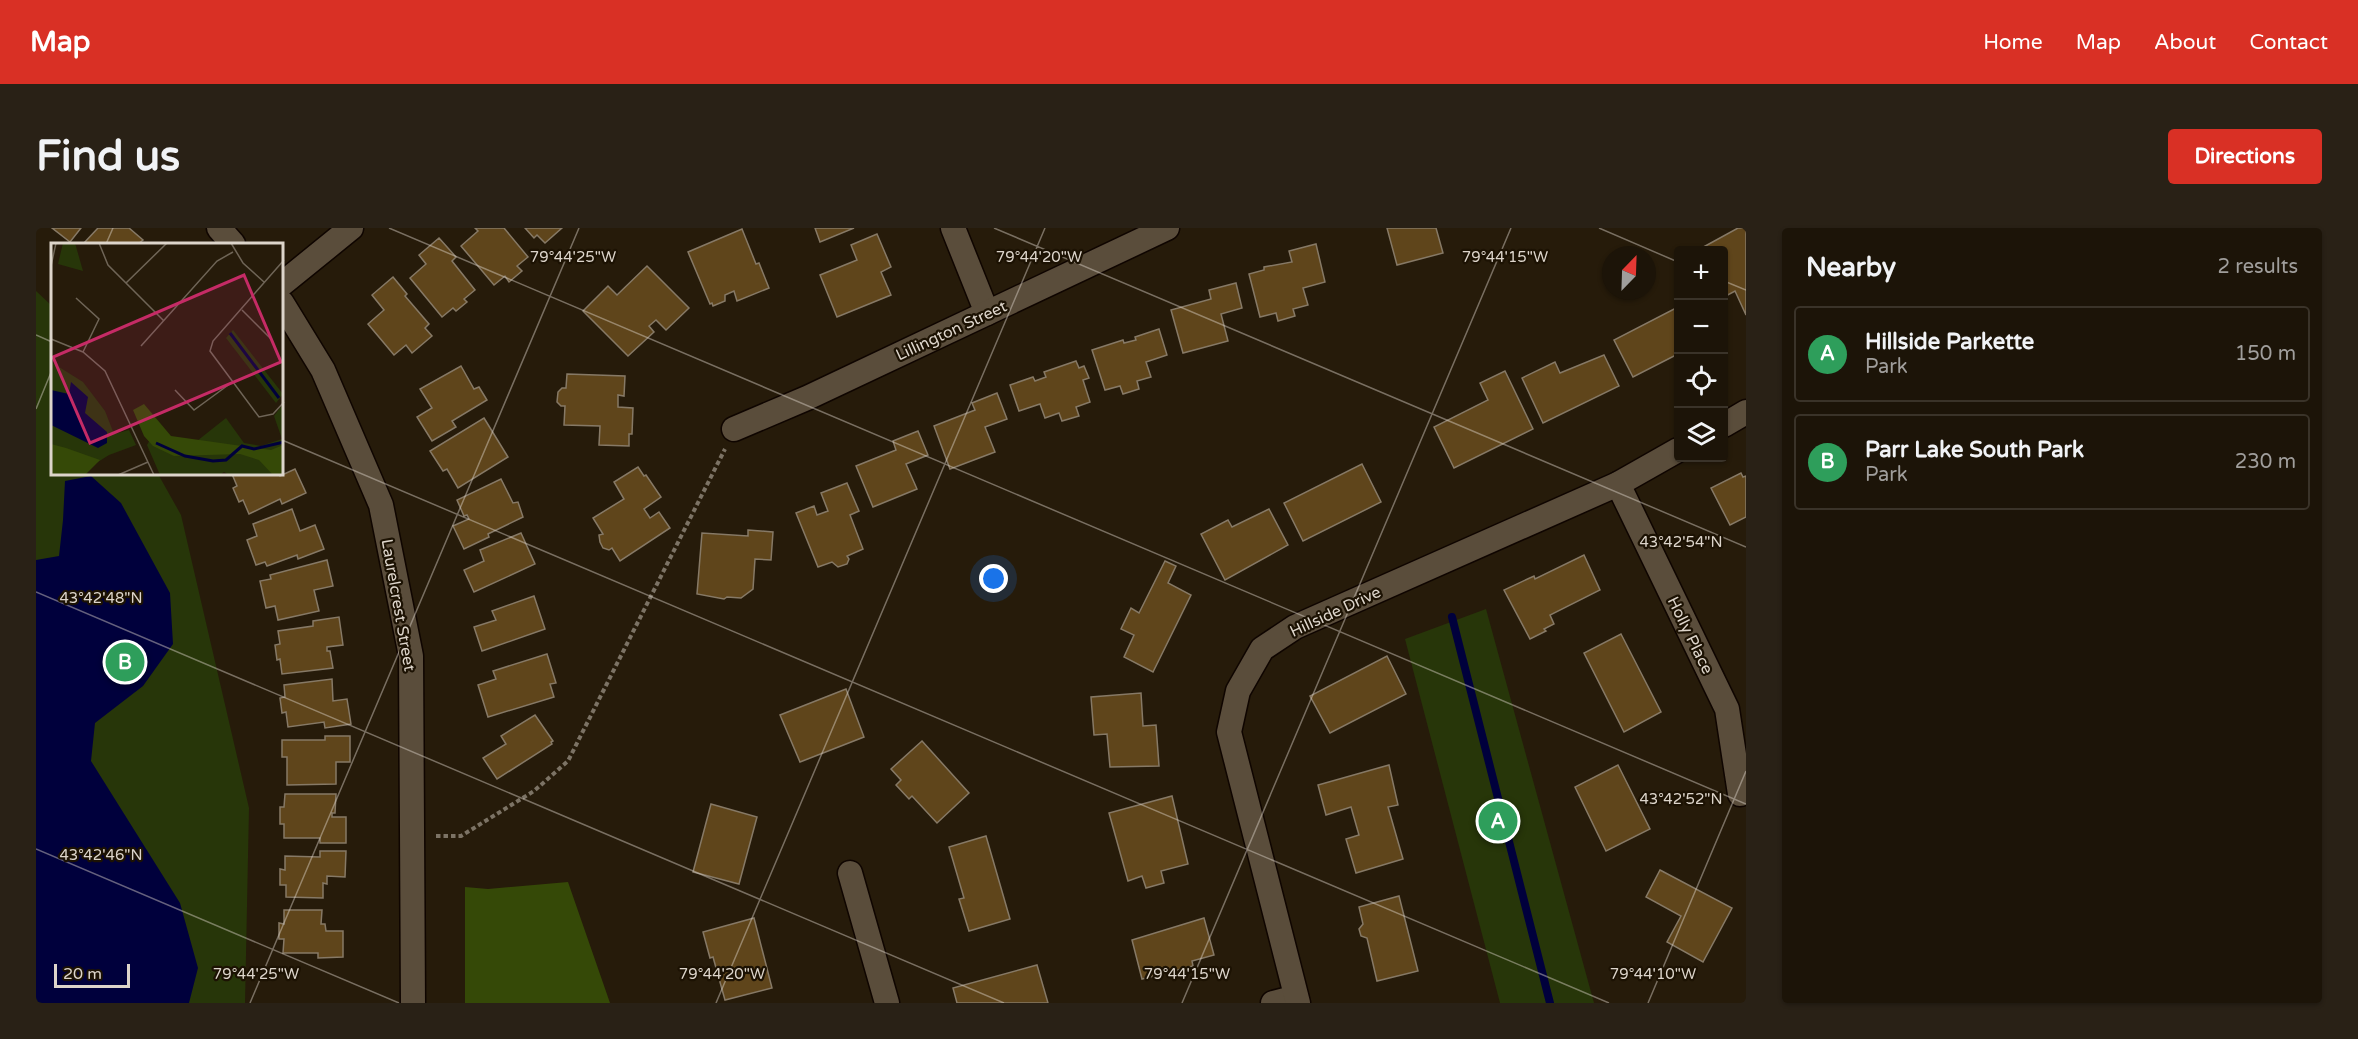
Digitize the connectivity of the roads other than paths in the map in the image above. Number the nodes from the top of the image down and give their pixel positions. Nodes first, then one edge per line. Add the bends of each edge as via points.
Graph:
1 (219, 228) edge
2 (351, 228) edge
3 (953, 228) edge
4 (1167, 228) edge
5 (232, 243) edge
6 (284, 282) edge
7 (284, 306) edge
8 (987, 313) junction
9 (1746, 412) edge
10 (1728, 423) edge
11 (734, 429) road end
12 (1674, 452) edge
13 (1618, 484) junction
14 (1740, 794) dead end
15 (850, 873) dead end
16 (1289, 1001) edge
17 (413, 1003) edge
18 (887, 1003) edge

1 - 5 street
2 - 6 street
3 - 8 street
4 - 8 street, Lillington Street
7 - 17 street, Laurelcrest Street via 323,370 381,505 411,656
8 - 11 street, Lillington Street
9 - 10 street
12 - 13 street, Hillside Drive
13 - 14 street, Holly Place via 1727,709
13 - 16 street, Hillside Drive via 1295,627 1262,649 1238,691 1230,732
15 - 18 street

